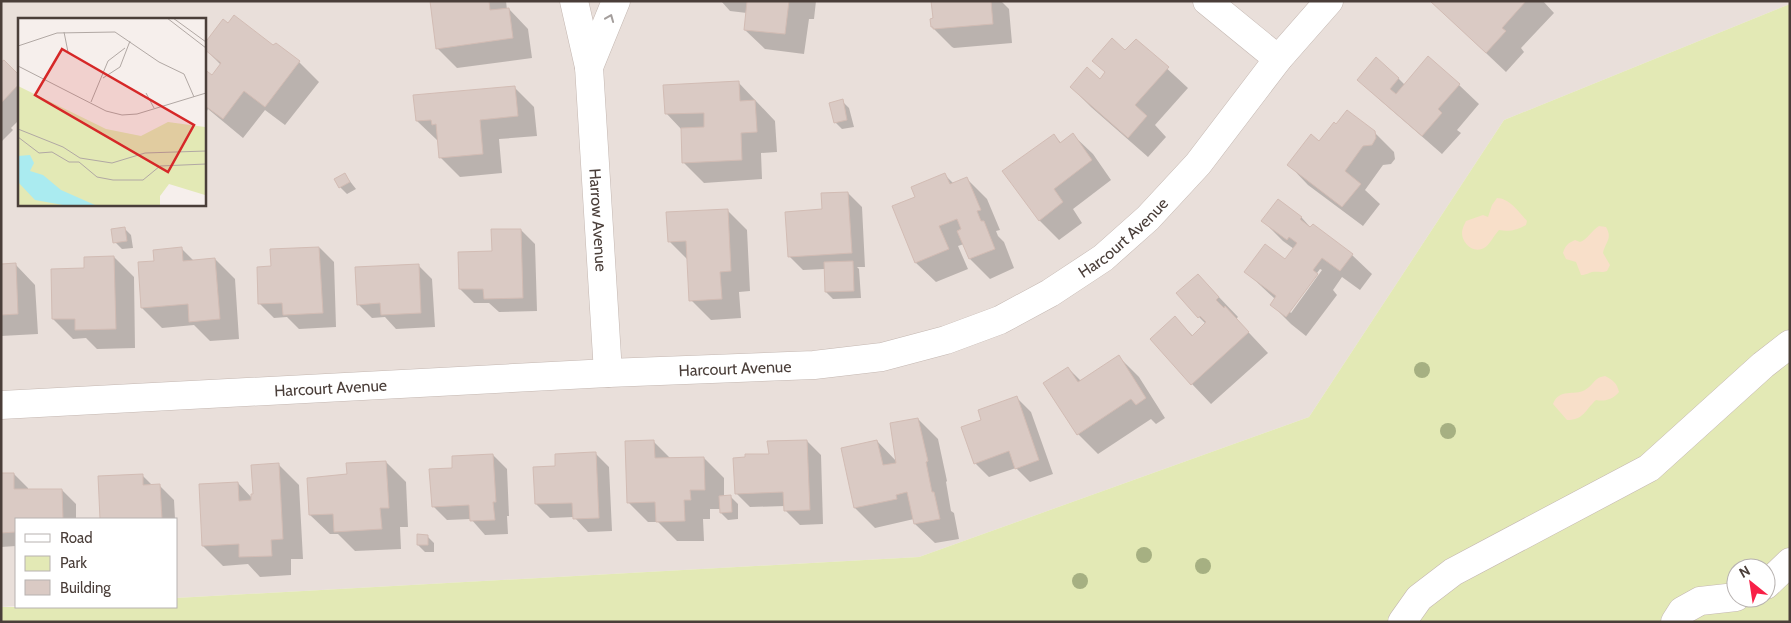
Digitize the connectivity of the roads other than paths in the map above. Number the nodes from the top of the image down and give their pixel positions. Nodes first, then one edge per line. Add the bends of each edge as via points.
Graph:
1 (574, 1) edge
2 (616, 1) edge
3 (1207, 1) edge
4 (1329, 1) edge
5 (1278, 59) junction
6 (589, 67) junction
7 (1790, 344) edge
8 (608, 373) junction
9 (1, 404) edge
10 (1790, 562) edge
11 (1776, 575) edge
12 (1726, 598) edge
13 (1402, 622) edge
14 (1675, 622) edge

1 - 6 street, Harrow Avenue
6 -> 2 street, Harrow Avenue
3 - 5 street
4 - 5 street, Harcourt Avenue
5 - 8 street, Harcourt Avenue via 1198,164 1148,218 1103,258 1050,293 1000,320 946,340 882,357 814,365
6 - 8 street, Harrow Avenue
7 - 13 street via 1649,468 1453,572 1419,598
8 - 9 street, Harcourt Avenue
10 - 11 street
12 - 14 street via 1700,602 1682,611

